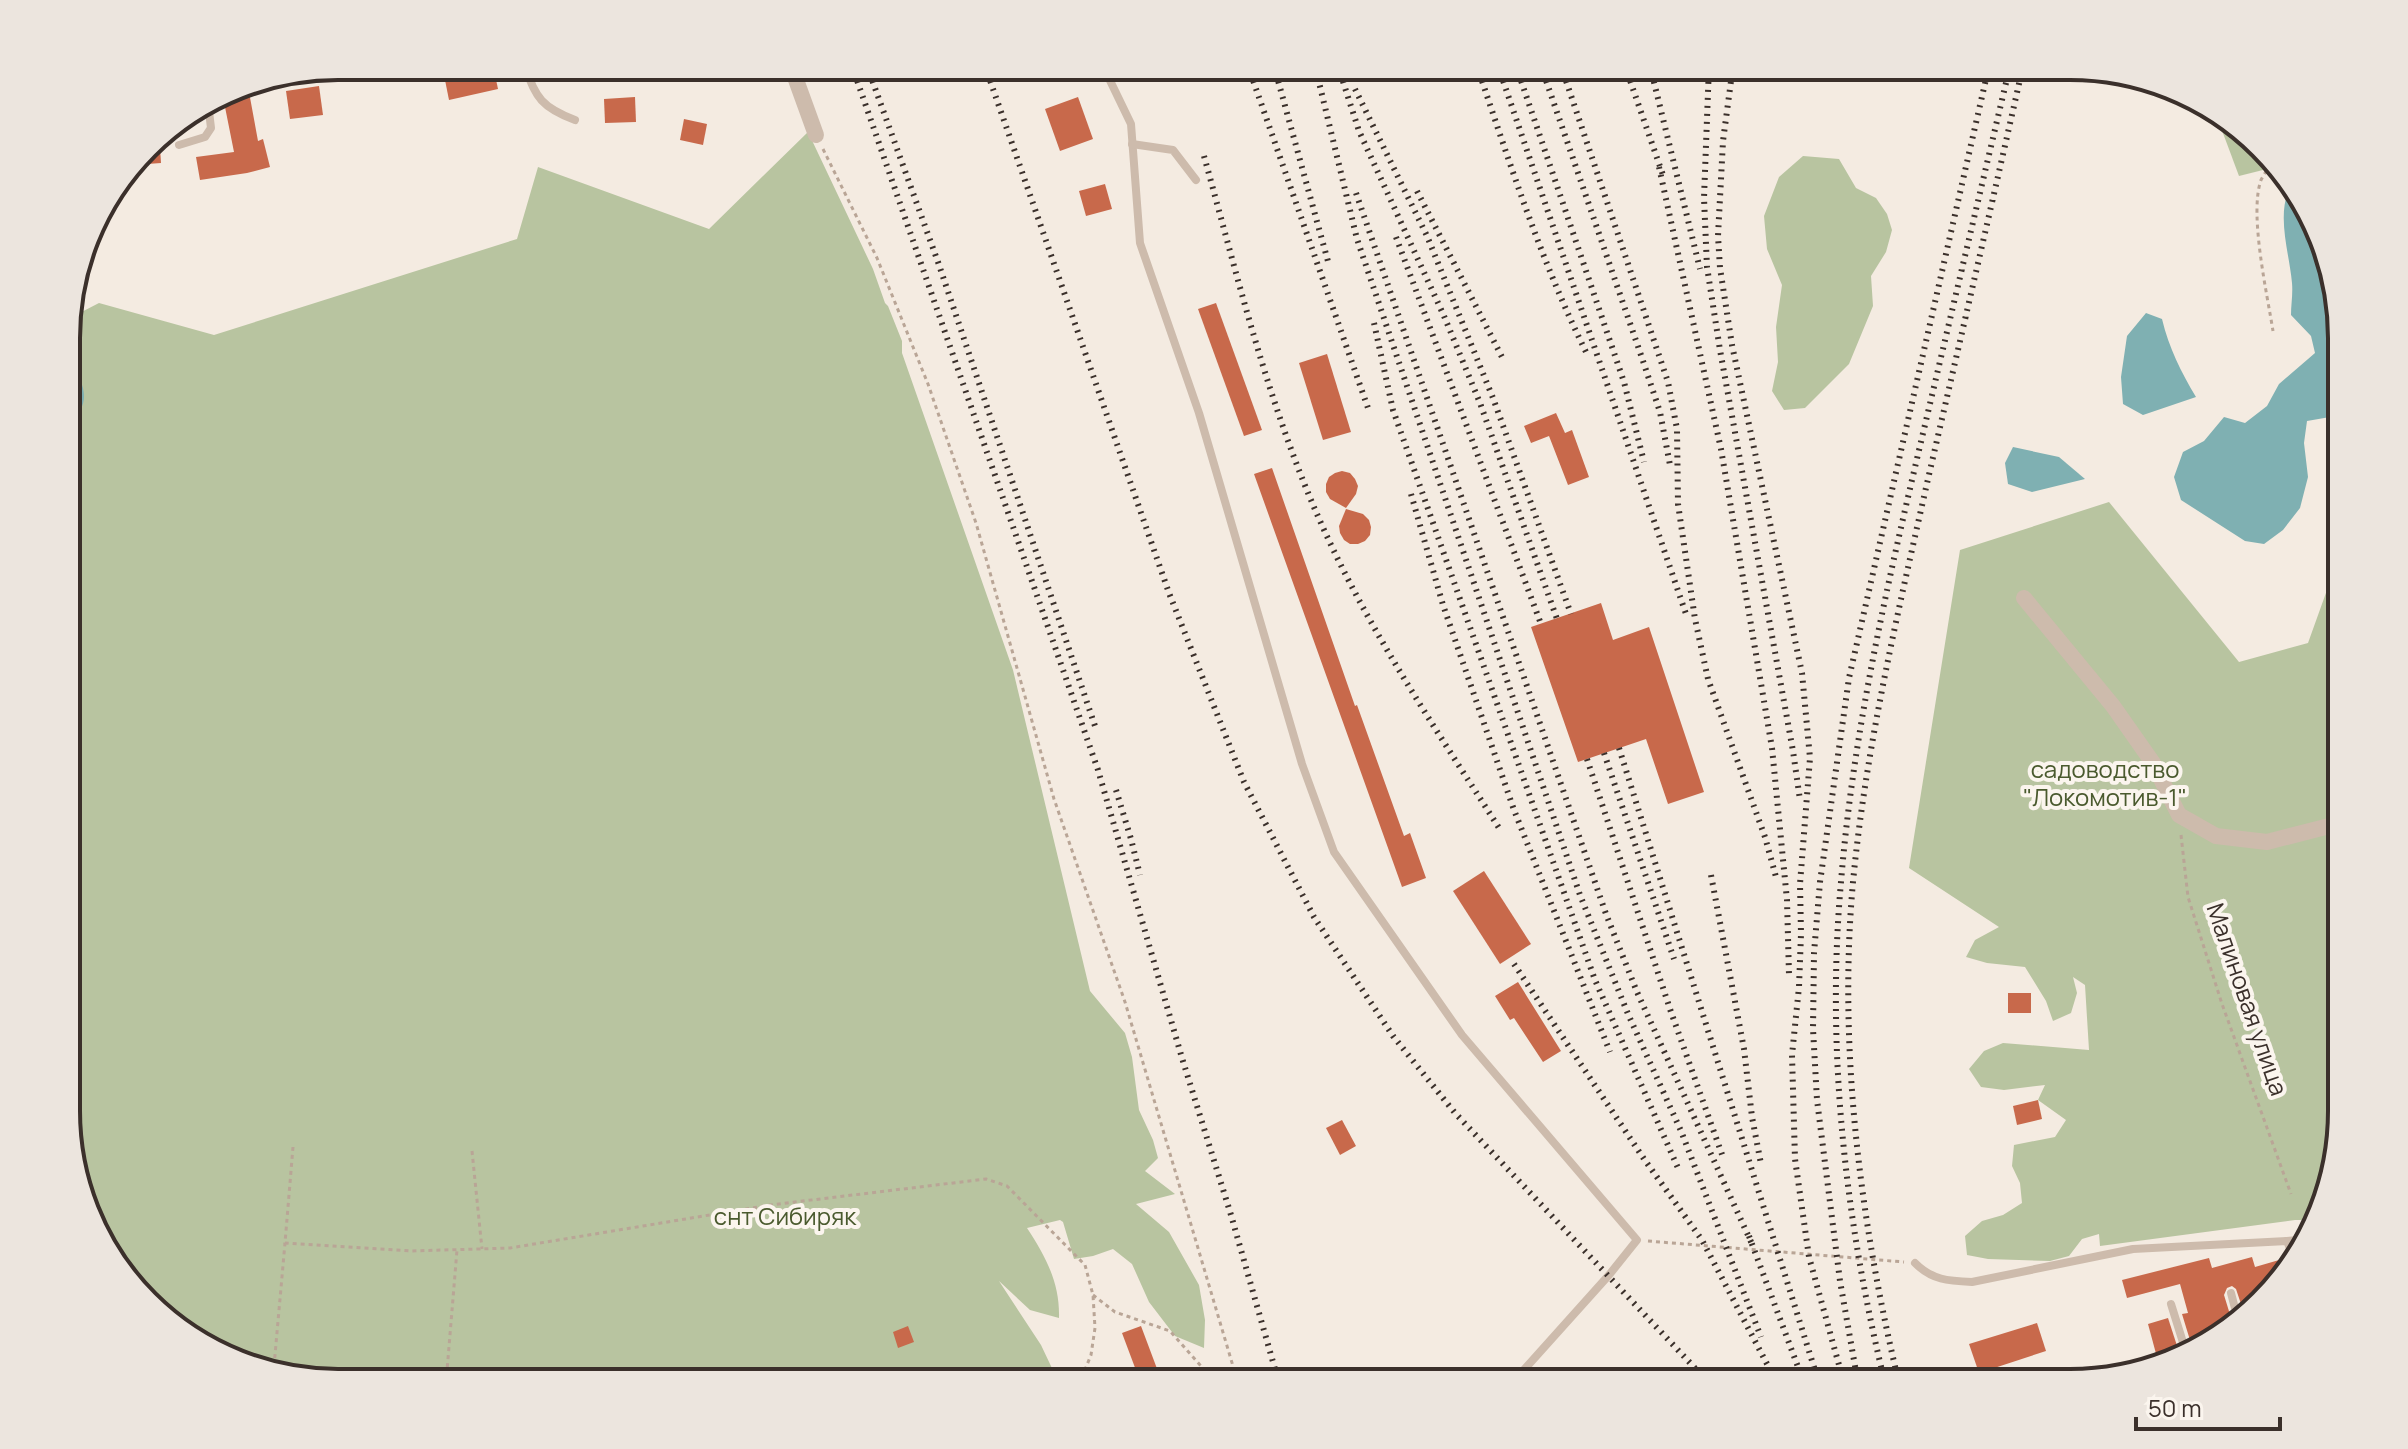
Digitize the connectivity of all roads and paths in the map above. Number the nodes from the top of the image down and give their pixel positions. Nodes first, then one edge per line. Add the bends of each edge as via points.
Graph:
1 (529, 80) edge
2 (796, 80) edge
3 (1110, 80) edge
4 (209, 115) edge
5 (575, 120) dead end
6 (816, 135) joint
7 (1132, 144) junction
8 (179, 145) dead end
9 (2266, 171) edge
10 (1196, 180) dead end
11 (2273, 331) dead end
12 (2024, 598) dead end
13 (2179, 815) junction
14 (2327, 827) edge
15 (293, 1147) dead end
16 (472, 1151) dead end
17 (2291, 1194) dead end
18 (1637, 1240) junction
19 (2293, 1240) edge
20 (2287, 1241) junction
21 (285, 1243) junction
22 (2289, 1246) edge
23 (482, 1249) junction
24 (457, 1250) junction
25 (1915, 1263) joint
26 (2231, 1293) dead end
27 (1093, 1295) junction
28 (2171, 1304) dead end
29 (2235, 1309) edge
30 (2183, 1342) edge
31 (274, 1361) edge
32 (1234, 1368) edge
33 (1525, 1368) edge
34 (447, 1369) edge
35 (1085, 1369) edge
36 (1203, 1369) edge

1 - 5 lane via 552,111
2 - 6 street
3 - 7 lane via 1131,124
4 - 8 lane via 211,128 205,137
6 - 32 path via 877,258 976,523 1054,799 1125,1002
7 - 10 lane via 1173,150
7 - 18 lane via 1140,243 1199,413 1302,764 1334,852 1462,1035
9 - 11 path via 2260,186 2258,237
12 - 13 street via 2113,706 2153,763
13 - 14 street via 2216,836 2267,842
13 - 17 path, Малиновая улица via 2188,897
15 - 21 path
16 - 23 path
18 - 25 path
18 - 33 lane
19 - 20 lane
20 - 22 lane
20 - 25 lane via 2133,1249 1972,1282 1944,1281
21 - 24 path
21 - 31 path
23 - 24 path
23 - 27 path via 986,1179 1007,1186 1085,1265
24 - 34 path
26 - 29 lane
27 - 35 path via 1095,1328
27 - 36 path via 1115,1312 1170,1331
28 - 30 lane

